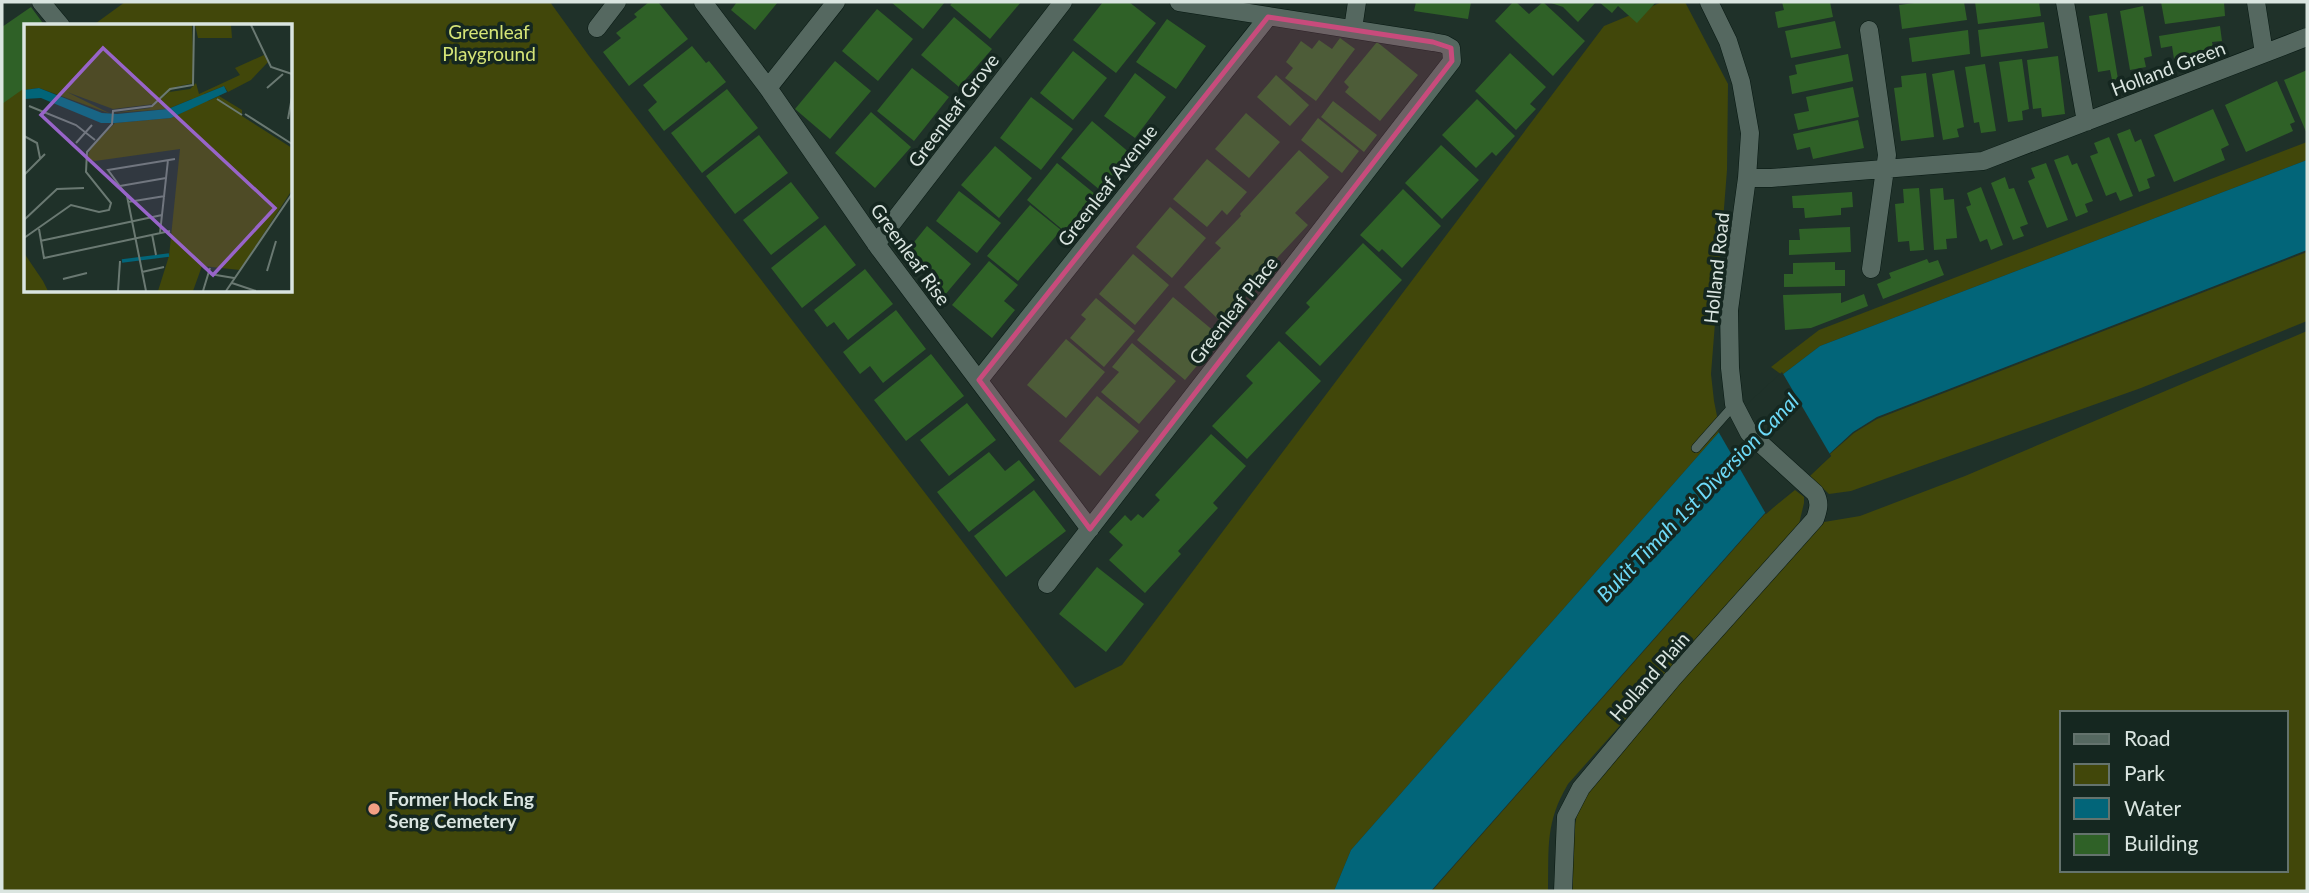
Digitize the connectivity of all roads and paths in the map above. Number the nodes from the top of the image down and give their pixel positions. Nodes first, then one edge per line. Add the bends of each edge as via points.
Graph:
1 (41, 2) edge
2 (617, 2) edge
3 (703, 2) edge
4 (836, 2) edge
5 (1063, 2) edge
6 (1179, 2) edge
7 (1357, 2) edge
8 (1709, 2) edge
9 (2065, 2) edge
10 (2256, 2) edge
11 (1268, 17) junction
12 (59, 24) edge
13 (597, 28) dead end
14 (1353, 29) junction
15 (1870, 30) dead end
16 (2307, 37) edge
17 (2264, 53) junction
18 (768, 88) junction
19 (2086, 122) junction
20 (1885, 168) junction
21 (1747, 178) junction
22 (876, 244) junction
23 (1871, 269) dead end
24 (979, 380) junction
25 (1736, 409) junction
26 (1696, 448) dead end
27 (1090, 529) junction
28 (1047, 584) dead end
29 (1563, 891) edge

1 - 12 street
2 - 13 street
3 - 18 street, Greenleaf Rise
4 - 18 street
5 - 22 street, Greenleaf Grove
6 - 11 street
7 - 14 street
8 - 21 street, Holland Road via 1741,82 1750,133
9 - 19 street
10 - 17 street
11 - 14 street
11 - 24 street, Greenleaf Avenue
14 - 27 street, Greenleaf Place via 1444,44 1451,48 1452,61
15 - 20 street via 1883,117
16 - 17 street, Holland Green
17 - 19 street, Holland Green
18 - 22 street, Greenleaf Rise
19 - 20 street, Holland Green via 1983,161
20 - 21 street, Holland Green
20 - 23 street
21 - 25 street, Holland Road via 1730,310 1730,368
22 - 24 street, Greenleaf Rise
24 - 27 street, Greenleaf Rise
25 - 26 lane
25 - 29 street, Holland Plain via 1749,433 1815,493 1818,511 1581,788 1566,817
27 - 28 street, Greenleaf Place

